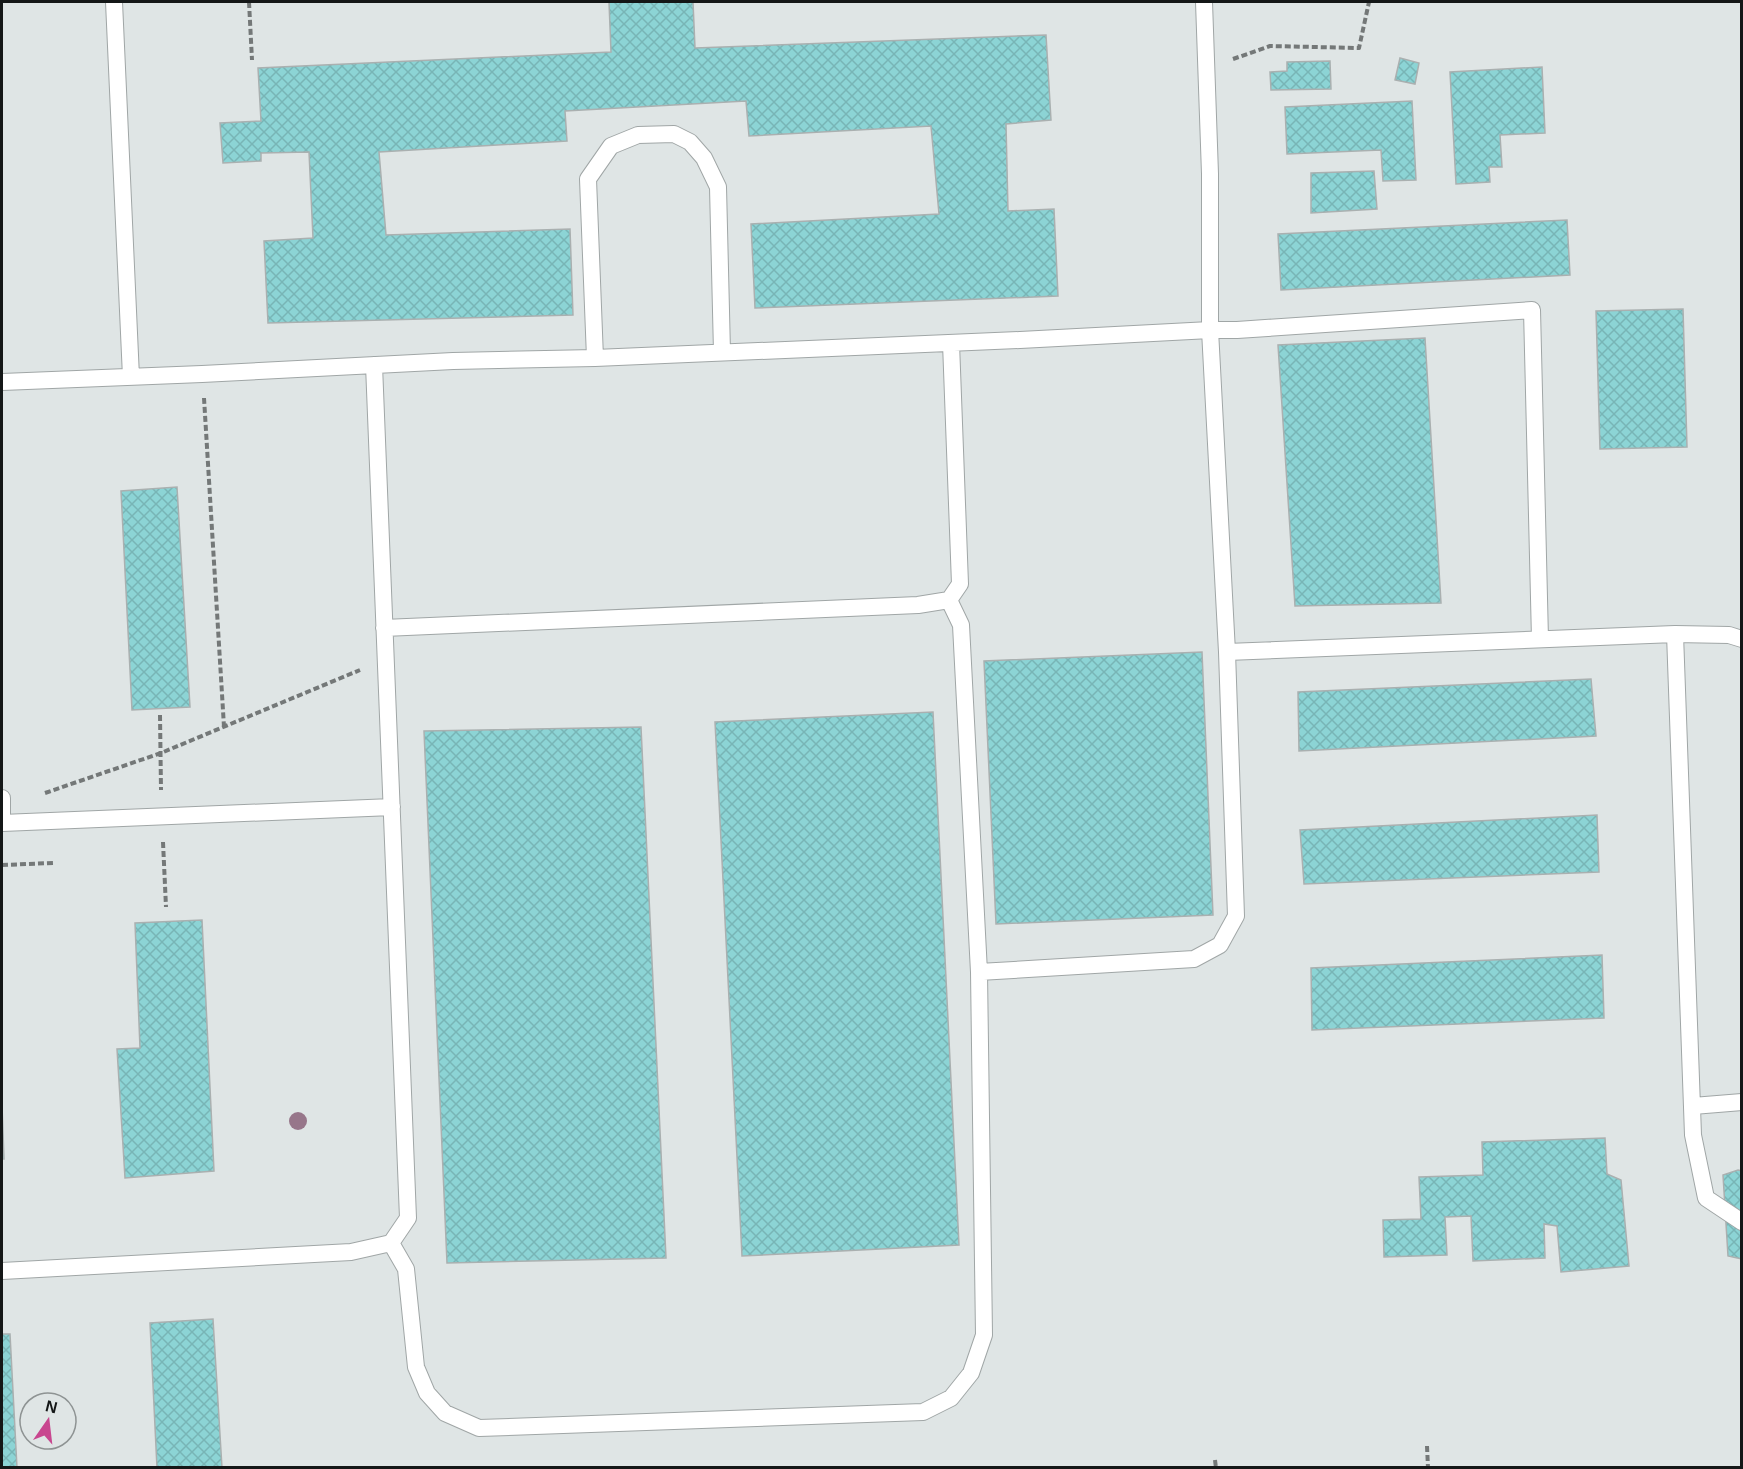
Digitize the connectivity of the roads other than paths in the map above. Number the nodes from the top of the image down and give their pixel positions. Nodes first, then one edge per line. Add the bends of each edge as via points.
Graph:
1 (114, 2) edge
2 (1204, 2) edge
3 (1210, 330) junction
4 (951, 343) junction
5 (722, 352) junction
6 (595, 358) junction
7 (374, 365) junction
8 (131, 377) junction
9 (2, 382) edge
10 (949, 600) junction
11 (384, 628) junction
12 (1675, 634) junction
13 (1539, 639) junction
14 (1742, 639) edge
15 (1227, 652) junction
16 (2, 798) edge
17 (392, 807) junction
18 (2, 823) edge
19 (979, 972) junction
20 (1742, 1102) edge
21 (1693, 1106) junction
22 (1742, 1222) edge
23 (391, 1243) junction
24 (2, 1271) edge

1 - 8 lane
2 - 3 lane
3 - 4 lane
3 - 13 lane via 1532,310
3 - 15 lane
4 - 5 lane
4 - 10 lane via 960,584
5 - 6 lane
5 - 6 lane via 718,187 704,158 690,142 674,134 638,135 611,146 588,179
6 - 7 lane
7 - 8 lane
7 - 11 lane
8 - 9 lane
10 - 11 lane via 918,605
10 - 19 lane via 961,625
11 - 17 lane
12 - 13 lane
12 - 14 lane via 1729,635
12 - 21 lane
13 - 15 lane
15 - 19 lane via 1236,916 1220,945 1194,959
16 - 18 lane
17 - 18 lane
17 - 23 lane via 408,1218
19 - 23 lane via 984,1335 971,1373 951,1398 923,1412 479,1428 446,1413 427,1393 416,1367 406,1269
20 - 21 lane
21 - 22 lane via 1694,1135 1706,1198
23 - 24 lane via 351,1252

